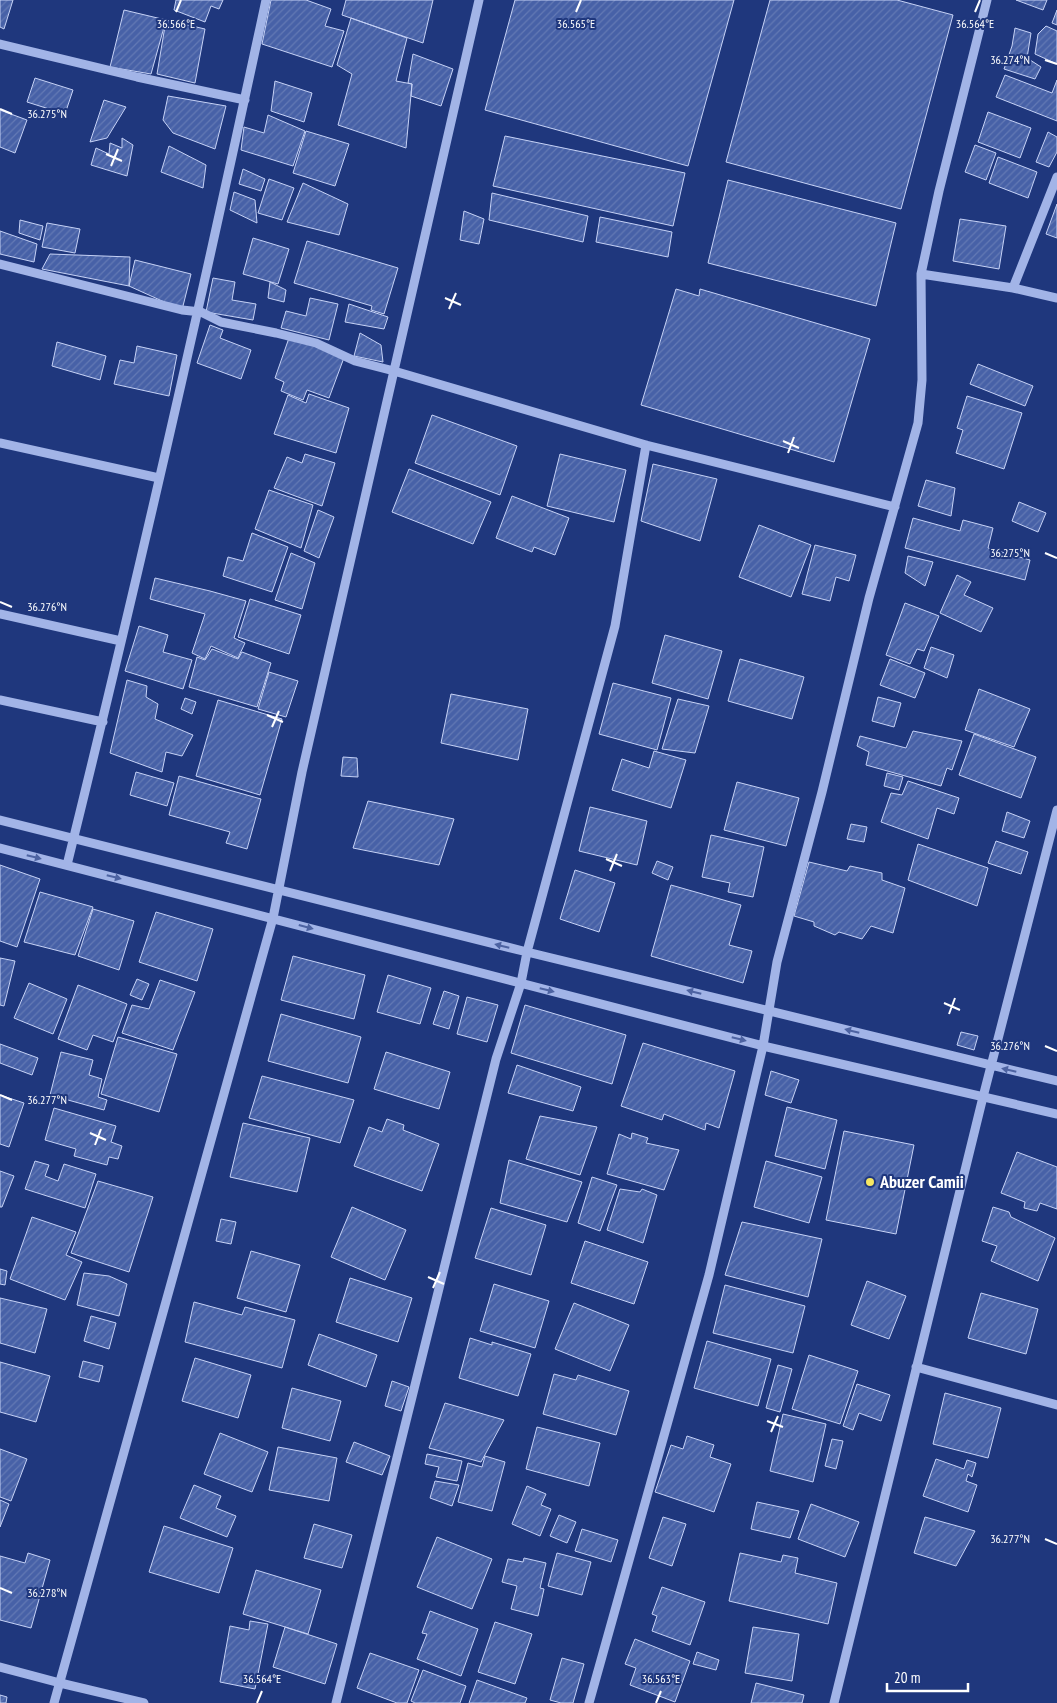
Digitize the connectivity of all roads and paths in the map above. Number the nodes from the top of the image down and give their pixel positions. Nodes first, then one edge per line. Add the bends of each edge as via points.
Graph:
1 (266, 0) edge
2 (479, 0) edge
3 (988, 0) edge
4 (0, 44) edge
5 (244, 100) junction
6 (1057, 176) edge
7 (0, 264) edge
8 (921, 274) junction
9 (1013, 288) junction
10 (1057, 298) edge
11 (197, 311) junction
12 (394, 371) junction
13 (0, 443) edge
14 (646, 445) junction
15 (159, 478) junction
16 (895, 507) junction
17 (0, 614) edge
18 (121, 641) junction
19 (0, 700) edge
20 (103, 722) junction
21 (1057, 810) edge
22 (0, 820) edge
23 (74, 838) junction
24 (0, 848) edge
25 (67, 865) junction
26 (279, 889) junction
27 (273, 918) junction
28 (527, 952) junction
29 (520, 983) junction
30 (769, 1010) junction
31 (763, 1046) junction
32 (991, 1066) junction
33 (1057, 1081) edge
34 (983, 1097) junction
35 (1057, 1114) edge
36 (916, 1367) junction
37 (1057, 1405) edge
38 (0, 1667) edge
39 (60, 1683) junction
40 (54, 1703) edge
41 (144, 1703) edge
42 (336, 1703) edge
43 (589, 1703) edge
44 (834, 1703) edge

1 - 5 street
2 - 12 street
3 - 8 street
4 - 5 street
5 - 11 street
6 - 9 street
7 - 11 street via 182,310
8 - 9 street
8 - 16 street via 922,380 918,423
9 - 10 street
11 - 12 street via 221,322 316,343 355,361
11 - 15 street
12 - 14 street
12 - 26 street via 304,762
13 - 15 street
14 - 16 street
14 - 28 street via 615,626
15 - 18 street
16 - 30 street via 777,962
17 - 18 street
18 - 20 street
19 - 20 street
20 - 23 street
21 - 32 street
22 - 23 street
23 - 25 street
23 - 26 street
24 -> 25 street
25 -> 27 street
26 - 27 street
28 -> 26 street
27 -> 29 street
27 - 39 street
28 - 29 street
30 -> 28 street
29 -> 31 street
29 - 42 street via 494,1069
30 - 31 street
32 -> 30 street
31 - 34 street
31 - 43 street via 709,1275
33 -> 32 street
32 - 34 street
34 - 35 street
34 - 36 street
36 - 37 street
36 - 44 street
38 - 39 street
39 - 40 street
39 - 41 street

